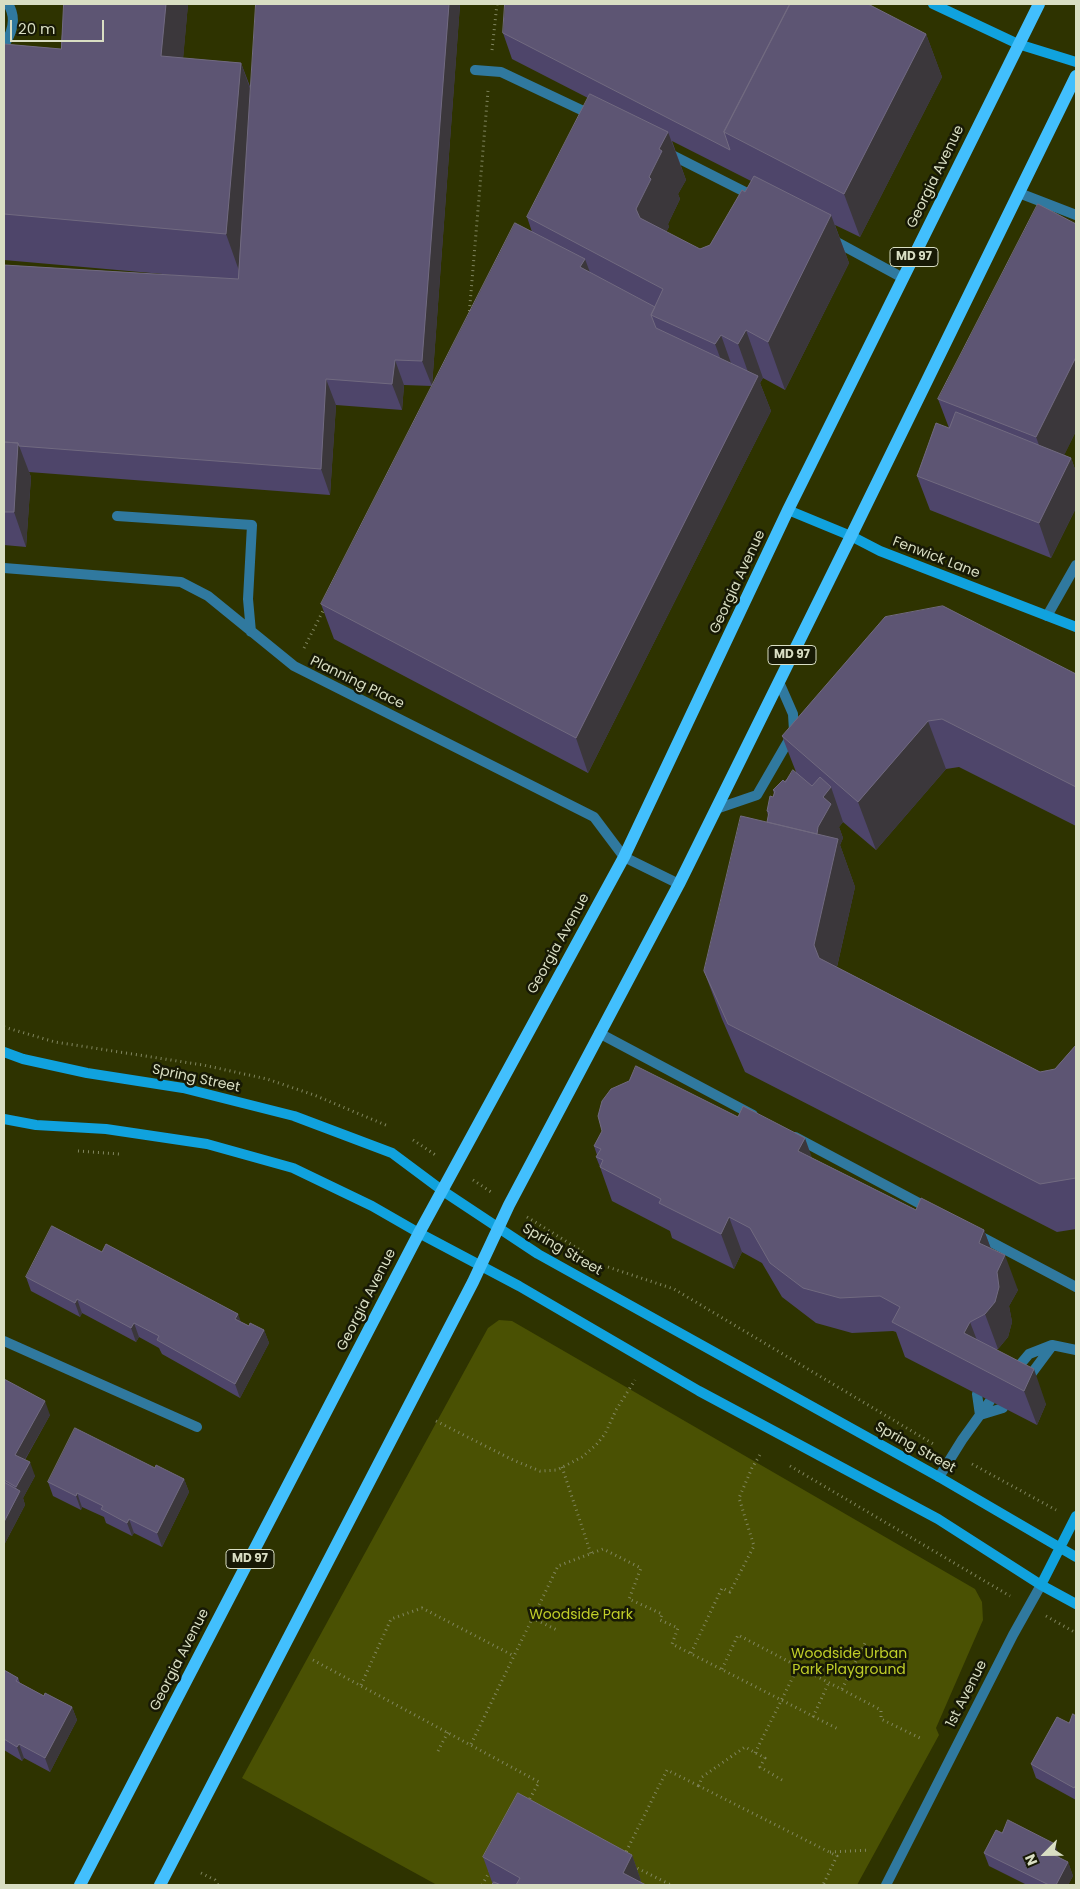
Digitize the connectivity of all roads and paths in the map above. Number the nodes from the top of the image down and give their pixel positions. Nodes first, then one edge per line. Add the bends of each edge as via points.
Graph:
1 (8, 4) edge
2 (497, 4) edge
3 (934, 4) edge
4 (1039, 4) edge
5 (1018, 44) junction
6 (4, 45) edge
7 (1076, 62) edge
8 (476, 70) dead end
9 (490, 71) junction
10 (1076, 76) edge
11 (608, 122) edge
12 (658, 148) edge
13 (1019, 193) junction
14 (759, 200) edge
15 (1076, 215) edge
16 (826, 236) edge
17 (903, 278) junction
18 (468, 324) edge
19 (788, 510) junction
20 (117, 516) dead end
21 (851, 536) junction
22 (1076, 565) edge
23 (4, 568) edge
24 (330, 598) edge
25 (1047, 616) junction
26 (1076, 627) edge
27 (251, 632) junction
28 (294, 666) junction
29 (779, 682) junction
30 (716, 809) junction
31 (624, 858) junction
32 (679, 884) junction
33 (599, 1033) junction
34 (4, 1052) edge
35 (4, 1118) edge
36 (759, 1118) edge
37 (786, 1132) edge
38 (443, 1191) junction
39 (935, 1212) edge
40 (498, 1229) junction
41 (970, 1231) edge
42 (419, 1232) junction
43 (481, 1266) junction
44 (1076, 1287) edge
45 (4, 1341) edge
46 (1052, 1345) junction
47 (1076, 1350) edge
48 (1029, 1354) junction
49 (1006, 1366) edge
50 (635, 1380) dead end
51 (1005, 1382) edge
52 (1019, 1390) edge
53 (977, 1394) edge
54 (990, 1401) edge
55 (1003, 1408) edge
56 (980, 1415) junction
57 (436, 1421) dead end
58 (197, 1427) dead end
59 (761, 1453) dead end
60 (562, 1467) junction
61 (939, 1477) junction
62 (1076, 1516) edge
63 (1061, 1548) junction
64 (591, 1554) junction
65 (1076, 1557) edge
66 (1041, 1585) junction
67 (1076, 1604) edge
68 (532, 1618) junction
69 (557, 1630) dead end
70 (866, 1641) dead end
71 (691, 1653) junction
72 (514, 1656) junction
73 (313, 1660) dead end
74 (798, 1667) junction
75 (722, 1669) junction
76 (829, 1682) junction
77 (361, 1686) junction
78 (842, 1689) junction
79 (782, 1700) junction
80 (813, 1717) junction
81 (838, 1730) dead end
82 (448, 1732) junction
83 (922, 1739) dead end
84 (470, 1744) junction
85 (438, 1751) dead end
86 (755, 1753) junction
87 (782, 1780) dead end
88 (699, 1786) junction
89 (527, 1804) edge
90 (870, 1850) dead end
91 (829, 1852) junction
92 (496, 1860) edge
93 (622, 1860) edge
94 (630, 1864) edge
95 (201, 1873) dead end
96 (80, 1885) edge
97 (160, 1885) edge
98 (218, 1885) edge
99 (482, 1885) edge
100 (671, 1885) edge
101 (822, 1885) edge
102 (886, 1885) edge

1 - 6 street via 13,18 11,33
2 - 9 path
3 - 5 main road
4 - 5 main road, Georgia Avenue / MD 97
5 - 7 main road
5 - 17 main road, Georgia Avenue / MD 97
8 - 9 street
9 - 11 street via 501,72
9 - 18 path
10 - 13 main road, MD 97
12 - 14 street
13 - 15 street
13 - 21 main road, MD 97
16 - 17 street
17 - 19 main road, Georgia Avenue / MD 97
19 - 21 main road, Fenwick Lane
19 - 31 main road, Georgia Avenue / MD 97
20 - 27 street via 252,525 248,599
21 - 25 main road, Fenwick Lane via 880,551
21 - 29 main road, MD 97
22 - 25 street
23 - 27 street, Planning Place via 180,582 208,596
24 - 28 path
25 - 26 main road, Fenwick Lane
27 - 28 street, Planning Place
28 - 31 street, Planning Place via 594,816
29 - 30 main road, MD 97
29 - 30 street via 793,714 794,731 757,795
30 - 32 main road, MD 97
31 - 32 street, Planning Place
31 - 38 main road, Georgia Avenue / MD 97
32 - 33 main road, MD 97
33 - 36 street
33 - 40 main road, MD 97
34 - 38 main road, Spring Street via 23,1060 183,1088 294,1116 392,1153
35 - 42 main road via 36,1125 106,1129 226,1149 293,1168
37 - 39 street
38 - 40 main road, Spring Street
38 - 42 main road, Georgia Avenue / MD 97
40 - 43 main road, MD 97
40 - 61 main road, Spring Street
41 - 44 street
42 - 43 main road
42 - 96 main road, Georgia Avenue / MD 97
43 - 66 main road via 699,1390 938,1519
43 - 97 main road, MD 97
45 - 58 street
46 - 47 street
46 - 48 street
46 - 52 street
48 - 49 street
48 - 51 street
50 - 60 path via 596,1445
53 - 56 street
54 - 56 street
55 - 56 street
56 - 61 street
57 - 60 path via 540,1471
59 - 71 path via 739,1498 754,1546 730,1592 722,1588
60 - 64 path
61 - 63 main road, Spring Street
62 - 63 main road, 1st Avenue
63 - 65 main road, Spring Street
63 - 66 main road, 1st Avenue
64 - 68 path via 558,1566
64 - 71 path via 603,1549 641,1568 629,1599 662,1614 660,1620 678,1628 672,1644
66 - 67 main road
66 - 102 street, 1st Avenue via 1012,1635
68 - 69 path
68 - 72 path
70 - 78 path
71 - 75 path
72 - 77 path via 422,1608 391,1619
72 - 84 path
73 - 77 path
74 - 75 path via 738,1635
74 - 76 path
74 - 79 path
75 - 79 path
76 - 78 path
76 - 80 path
77 - 82 path
78 - 83 path via 881,1710 881,1719
79 - 80 path
79 - 86 path
80 - 81 path
82 - 84 path
82 - 85 path
84 - 89 path via 539,1782
86 - 87 path via 765,1758 760,1767
86 - 88 path via 745,1748 702,1777
88 - 91 path
88 - 93 path via 666,1770
90 - 91 path
91 - 101 path via 837,1856
92 - 99 path
94 - 100 path
95 - 98 path

